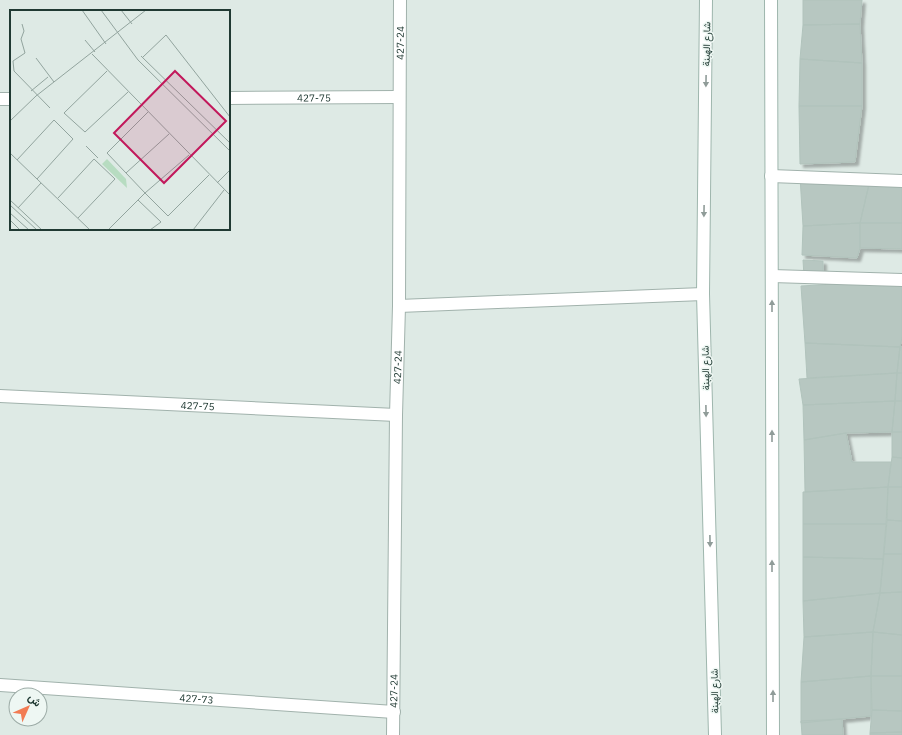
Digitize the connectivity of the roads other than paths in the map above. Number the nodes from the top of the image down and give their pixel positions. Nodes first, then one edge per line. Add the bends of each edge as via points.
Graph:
1 (400, 0) edge
2 (706, 0) edge
3 (771, 0) edge
4 (399, 97) junction
5 (230, 98) edge
6 (771, 176) junction
7 (902, 181) edge
8 (772, 276) junction
9 (902, 280) edge
10 (703, 294) junction
11 (399, 306) junction
12 (0, 396) edge
13 (396, 415) junction
14 (0, 685) edge
15 (394, 712) junction
16 (393, 735) edge
17 (715, 735) edge
18 (773, 735) edge

1 - 4 street, 427-24
2 -> 10 street, شارع الهبنة
3 - 6 street
4 - 5 street, 427-75
4 - 11 street, 427-24
6 - 7 street
6 - 8 street
8 - 9 street
18 -> 8 street
10 - 11 street
10 -> 17 street, شارع الهبنة
11 - 13 street, 427-24
12 - 13 street, 427-75
13 - 15 street, 427-24
14 - 15 street, 427-73
15 - 16 street, 427-24

